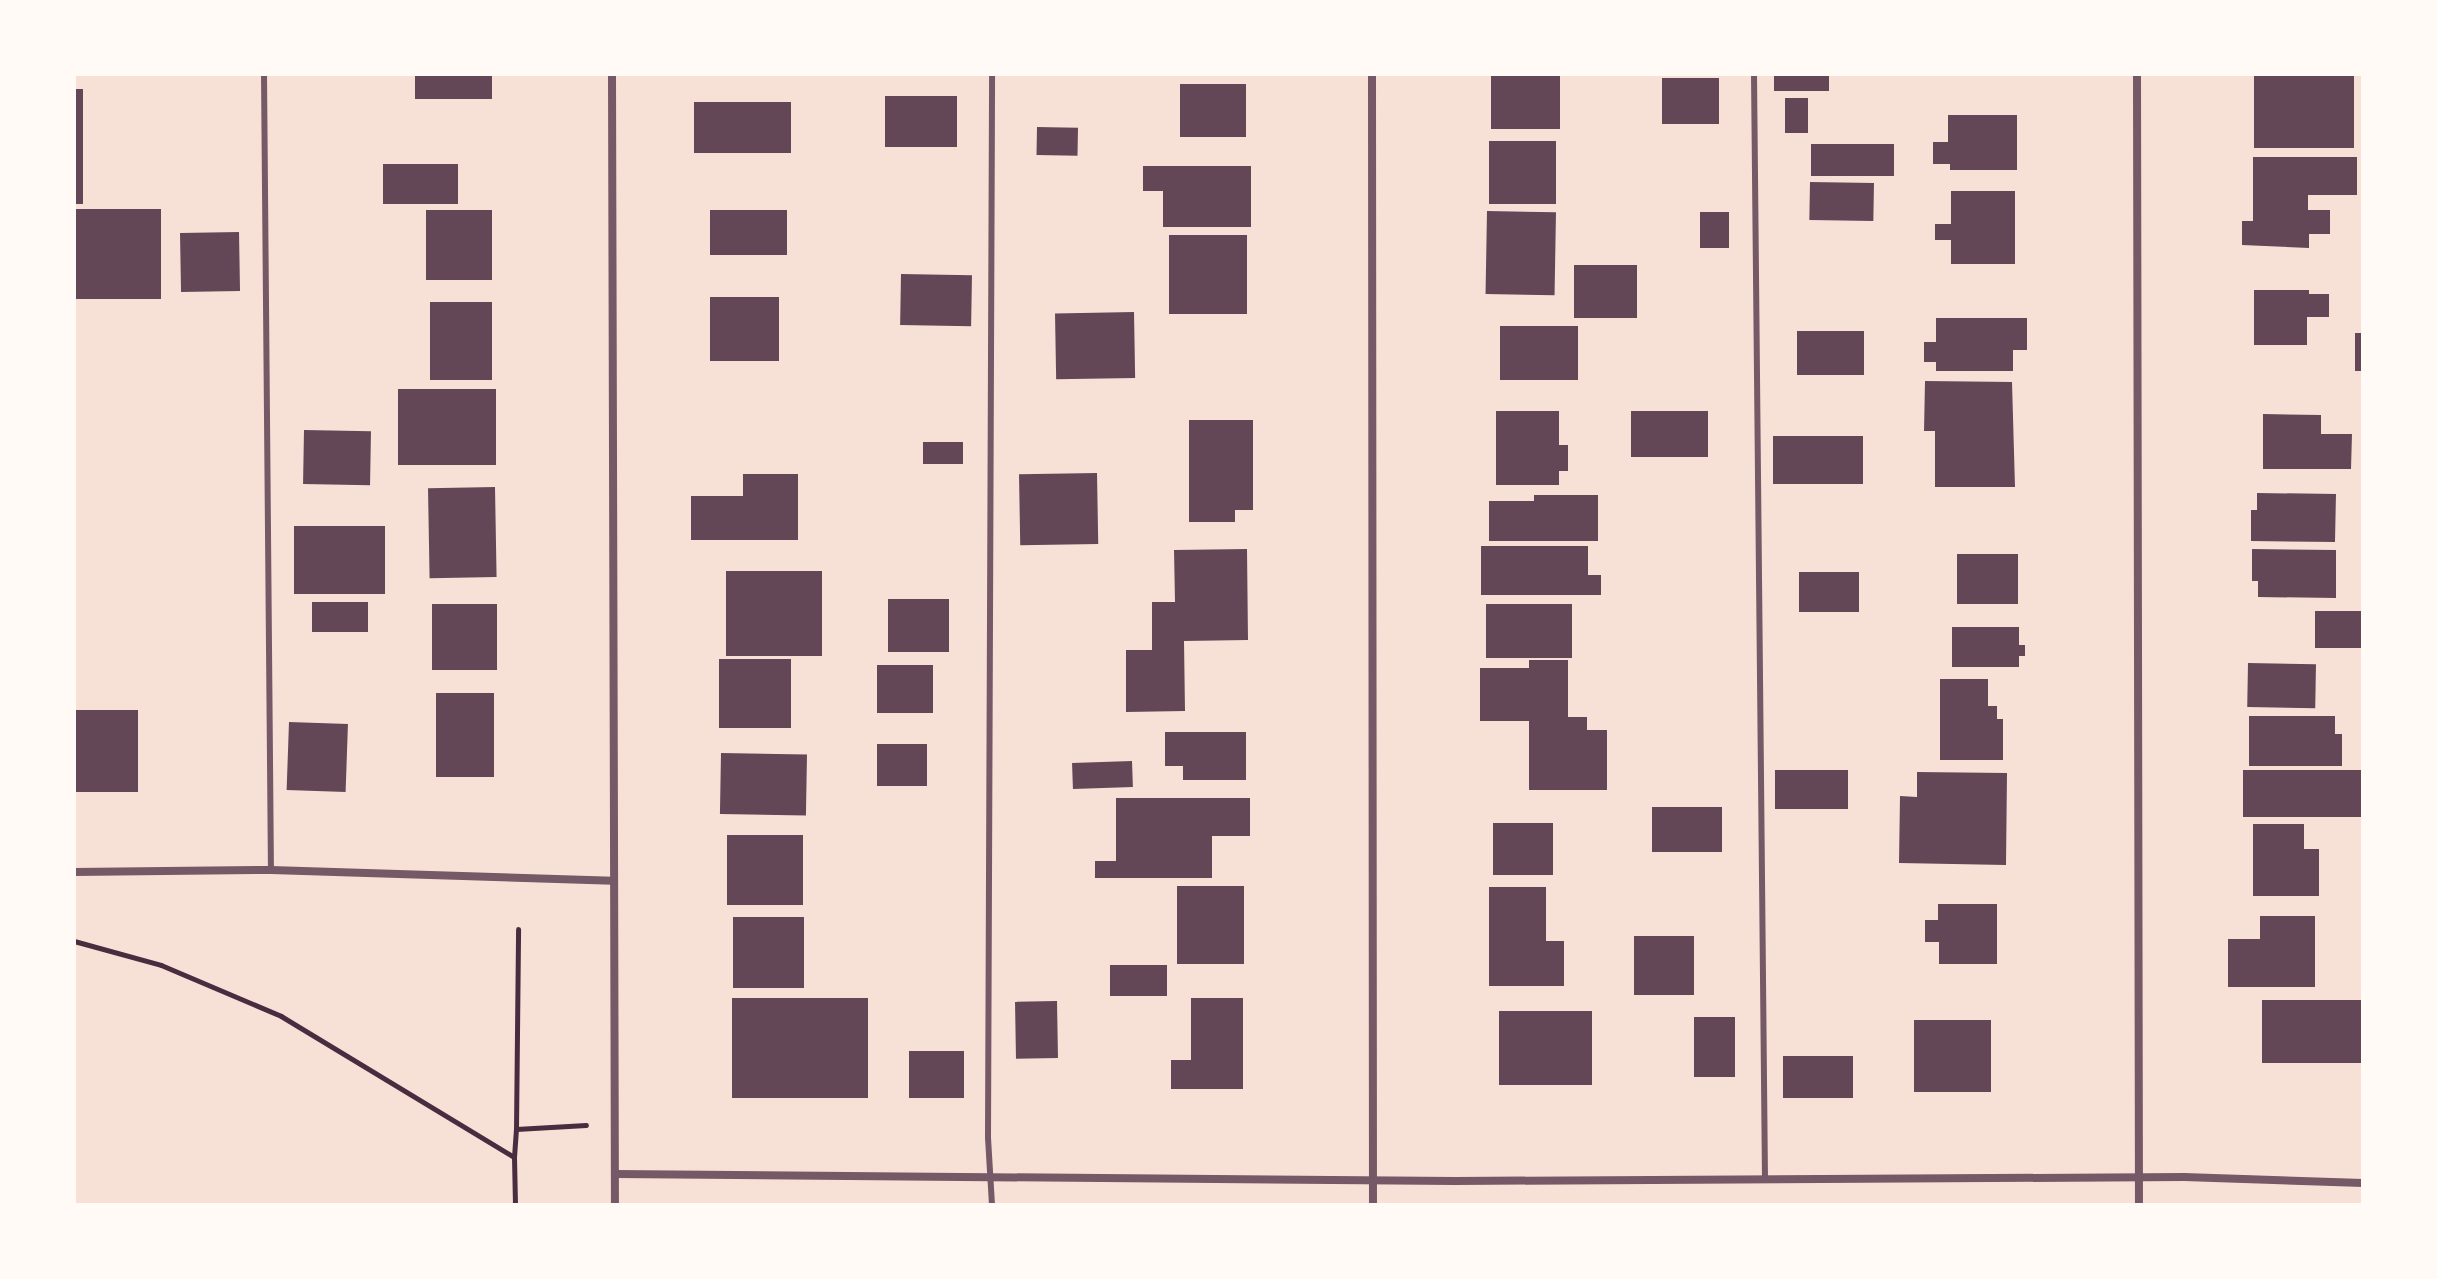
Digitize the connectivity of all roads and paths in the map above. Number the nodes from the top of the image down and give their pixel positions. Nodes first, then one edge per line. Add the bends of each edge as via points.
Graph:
1 (264, 74) edge
2 (612, 74) edge
3 (992, 74) edge
4 (1372, 74) edge
5 (1754, 74) edge
6 (2137, 74) edge
7 (271, 870) junction
8 (74, 872) edge
9 (613, 881) junction
10 (518, 929) dead end
11 (74, 941) edge
12 (616, 1123) junction
13 (516, 1129) junction
14 (514, 1157) junction
15 (615, 1174) junction
16 (2139, 1178) junction
17 (991, 1179) junction
18 (1372, 1179) junction
19 (1765, 1180) junction
20 (2363, 1183) edge
21 (515, 1205) edge
22 (615, 1205) edge
23 (992, 1205) edge
24 (1373, 1205) edge
25 (2139, 1205) edge

1 - 7 lane
2 - 9 street
3 - 17 lane
4 - 18 street
5 - 19 lane
6 - 16 street
7 - 8 street
7 - 9 street
9 - 12 street
10 - 13 path
11 - 14 path via 161,965 281,1016
12 - 13 path
12 - 15 street
13 - 14 path
14 - 21 path
15 - 17 street
15 - 22 street
16 - 19 street
16 - 20 street
16 - 25 street
17 - 18 street
17 - 23 lane
18 - 19 street
18 - 24 street

